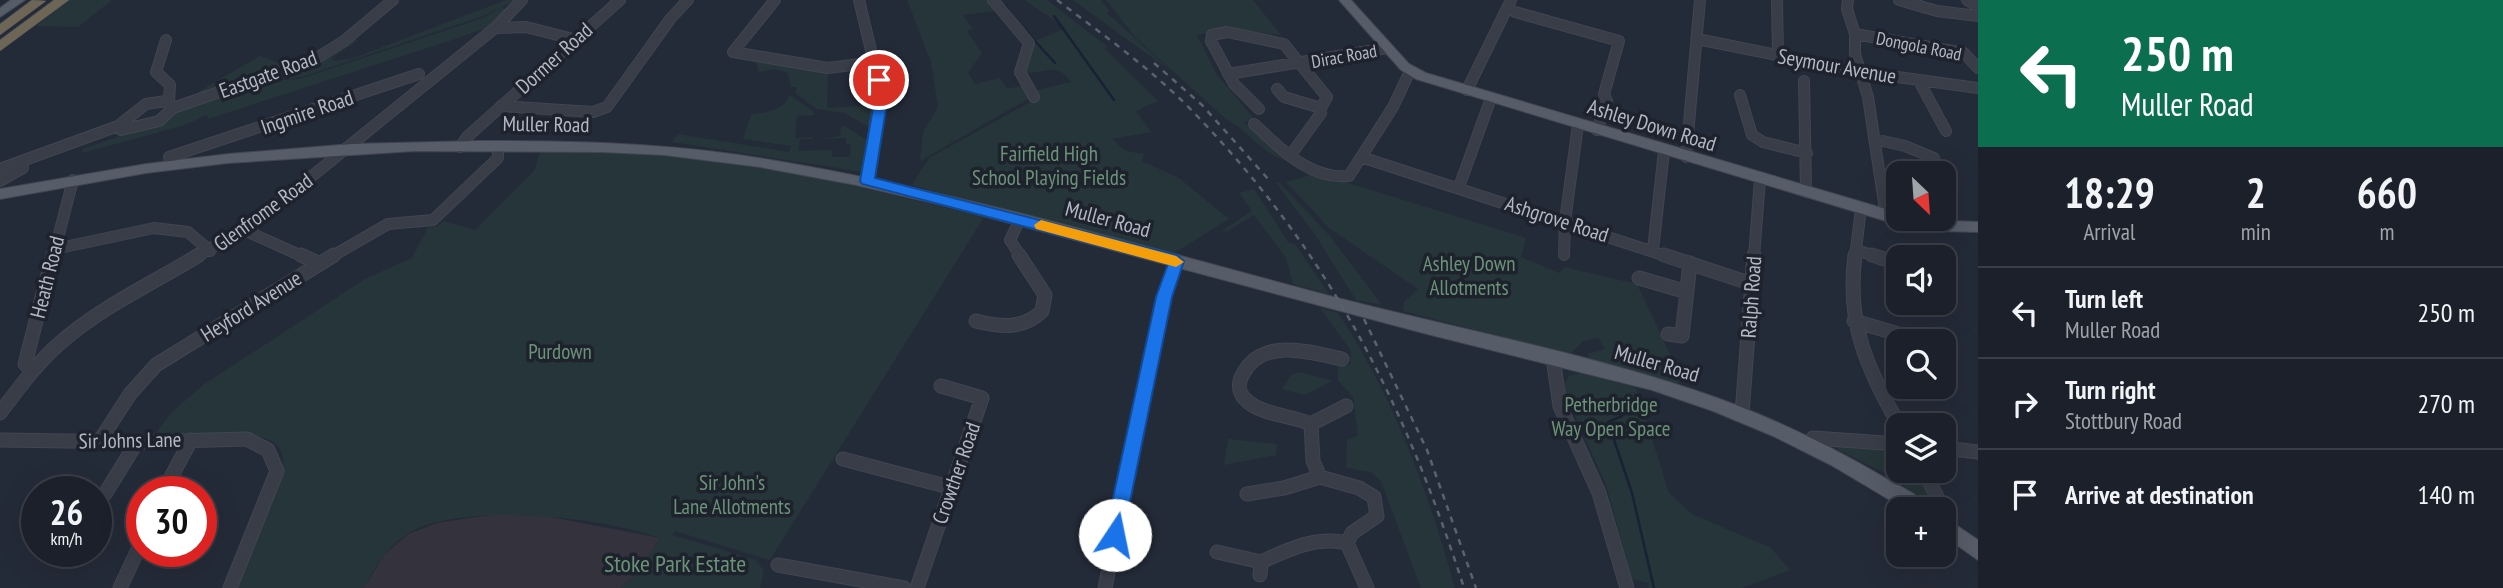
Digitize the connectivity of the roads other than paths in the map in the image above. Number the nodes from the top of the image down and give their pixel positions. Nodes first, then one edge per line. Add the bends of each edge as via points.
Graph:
1 (19, 0) edge
2 (29, 0) edge
3 (41, 0) edge
4 (50, 0) edge
5 (62, 0) edge
6 (522, 0) edge
7 (620, 0) edge
8 (688, 0) edge
9 (775, 0) edge
10 (859, 0) edge
11 (1345, 0) edge
12 (1511, 0) edge
13 (1700, 0) edge
14 (1777, 0) edge
15 (1848, 0) edge
16 (1899, 0) edge
17 (1967, 0) edge
18 (391, 1) edge
19 (999, 1) edge
20 (1978, 7) edge
21 (0, 12) edge
22 (1516, 12) dead end
23 (1978, 16) edge
24 (0, 19) edge
25 (495, 28) junction
26 (0, 31) edge
27 (1855, 34) junction
28 (0, 38) edge
29 (573, 39) junction
30 (1697, 39) junction
31 (166, 40) dead end
32 (0, 47) edge
33 (1387, 48) junction
34 (1778, 56) junction
35 (454, 61) junction
36 (876, 62) junction
37 (1301, 63) junction
38 (1978, 68) edge
39 (1410, 71) junction
40 (1861, 72) junction
41 (439, 73) junction
42 (419, 74) junction
43 (1228, 75) junction
44 (163, 79) junction
45 (1804, 81) dead end
46 (1919, 81) junction
47 (1978, 88) edge
48 (1277, 89) dead end
49 (1467, 90) junction
50 (1740, 95) dead end
51 (1034, 97) dead end
52 (1492, 98) junction
53 (153, 102) junction
54 (171, 105) junction
55 (501, 106) junction
56 (1259, 109) dead end
57 (1321, 113) dead end
58 (130, 119) junction
59 (143, 124) junction
60 (1254, 124) dead end
61 (1578, 125) junction
62 (1597, 130) junction
63 (1946, 131) dead end
64 (1874, 139) junction
65 (460, 147) junction
66 (344, 151) junction
67 (1664, 151) junction
68 (498, 152) junction
69 (1807, 153) junction
70 (1290, 156) junction
71 (169, 157) dead end
72 (1361, 157) junction
73 (1686, 157) junction
74 (1934, 158) dead end
75 (37, 162) junction
76 (0, 169) edge
77 (1760, 179) junction
78 (73, 180) junction
79 (867, 181) junction
80 (0, 182) edge
81 (22, 185) junction
82 (39, 186) junction
83 (1459, 187) junction
84 (1807, 192) junction
85 (0, 194) edge
86 (1861, 209) junction
87 (1886, 216) joint
88 (1020, 219) junction
89 (1565, 221) junction
90 (1956, 226) edge
91 (1978, 227) edge
92 (244, 230) junction
93 (55, 249) junction
94 (1653, 250) junction
95 (1856, 250) junction
96 (210, 251) junction
97 (1564, 255) dead end
98 (1886, 260) edge
99 (1177, 261) junction
100 (1690, 263) junction
101 (320, 264) junction
102 (1639, 278) dead end
103 (1752, 284) junction
104 (1687, 292) junction
105 (976, 321) dead end
106 (1854, 321) junction
107 (1886, 329) edge
108 (1668, 334) dead end
109 (1553, 358) junction
110 (1336, 361) dead end
111 (33, 370) junction
112 (941, 386) dead end
113 (1346, 406) dead end
114 (1892, 413) edge
115 (0, 414) edge
116 (1742, 414) junction
117 (1311, 424) junction
118 (1813, 438) dead end
119 (0, 440) edge
120 (191, 440) junction
121 (99, 442) junction
122 (137, 442) junction
123 (1886, 443) edge
124 (1956, 449) edge
125 (1978, 452) edge
126 (843, 458) dead end
127 (172, 476) edge
128 (1320, 477) junction
129 (112, 483) edge
130 (949, 487) junction
131 (1247, 494) dead end
132 (1900, 497) edge
133 (1956, 530) edge
134 (1346, 543) junction
135 (1978, 551) edge
136 (1217, 552) dead end
137 (778, 565) dead end
138 (130, 567) edge
139 (120, 588) edge
140 (230, 588) edge
141 (904, 588) edge
142 (917, 588) edge
143 (1105, 588) edge
144 (1367, 588) edge
145 (1626, 588) edge

1 - 21 main road
2 - 24 highway
3 - 26 highway
4 - 28 highway
5 - 32 highway
6 - 25 street, Glenfrome Road
7 - 29 street, Dormer Road
8 - 55 street via 605,109
9 - 36 street via 733,52 828,68
10 - 36 street
11 - 33 main road, Ashley Down Road
12 - 49 street
13 - 30 street
14 - 34 street
15 - 27 street
16 - 23 street
17 - 20 street
18 - 54 street, Eastgate Road via 315,59
19 - 51 street via 1029,43 1020,72
22 - 62 street via 1619,41
25 - 29 street via 526,27
25 - 35 street, Glenfrome Road
27 - 38 street, Dongola Road via 1964,53
27 - 40 street
29 - 55 street, Dormer Road
30 - 34 street, Seymour Avenue
30 - 73 street
31 - 44 street via 156,67
33 - 37 street, Dirac Road
33 - 39 main road, Ashley Down Road
34 - 40 street, Seymour Avenue
35 - 41 street, Glenfrome Road
35 - 42 street, Ingmire Road
36 - 79 street via 880,103
37 - 43 street, Dirac Road
37 - 43 street, Dirac Road via 1283,44 1221,32 1210,40
37 - 48 street, Dirac Road via 1327,97 1321,108 1284,97
39 - 49 main road, Ashley Down Road
39 - 72 street
40 - 46 street, Seymour Avenue
40 - 64 street
41 - 42 street, Ingmire Road
41 - 66 street, Glenfrome Road
42 - 71 street, Ingmire Road via 194,153
43 - 56 street, Dirac Road
44 - 53 street via 163,90
44 - 54 street via 171,87
45 - 69 street
46 - 47 street, Seymour Avenue
46 - 63 street
49 - 52 main road, Ashley Down Road
50 - 69 street via 1741,112 1752,135
52 - 61 main road, Ashley Down Road
52 - 83 street
53 - 54 street
53 - 58 street via 137,109
54 - 59 street via 165,118
55 - 65 street, Dormer Road
57 - 70 street
58 - 59 street
58 - 76 street
59 - 75 street
60 - 70 street
61 - 62 main road, Ashley Down Road
61 - 89 street
62 - 67 main road, Ashley Down Road
64 - 74 street
64 - 87 street
65 - 66 main road, Muller Road
65 - 68 main road, Muller Road
66 - 78 main road, Muller Road via 176,165
66 - 92 street, Glenfrome Road
67 - 73 main road, Ashley Down Road
67 - 94 street
68 - 79 main road, Muller Road via 675,152
68 - 101 street, Heyford Avenue via 434,218 388,224
69 - 84 street
70 - 72 street via 1339,178 1352,174
72 - 83 street, Ashgrove Road
73 - 77 main road, Ashley Down Road
75 - 80 street
75 - 81 street via 21,176
77 - 84 main road, Ashley Down Road
77 - 103 street, Ralph Road
78 - 82 main road, Muller Road
78 - 93 street, Heath Road
79 - 88 main road, Muller Road
80 - 81 main road, Muller Road
81 - 82 main road, Muller Road
82 - 85 main road, Muller Road
83 - 89 street, Ashgrove Road
84 - 86 main road, Ashley Down Road
86 - 87 main road, Ashley Down Road
86 - 95 street
88 - 99 main road, Muller Road
88 - 105 street via 1010,240 1044,294 1044,308 1016,326
89 - 94 street, Ashgrove Road
89 - 97 street
90 - 91 main road, Ashley Down Road
92 - 96 street, Glenfrome Road
92 - 101 street
93 - 96 street via 160,229 190,234
93 - 111 street, Heath Road via 25,364
94 - 100 street, Ashgrove Road
95 - 98 street
95 - 106 street
96 - 111 street, Glenfrome Road via 91,319
99 - 109 main road, Muller Road
99 - 143 street via 1164,297
100 - 103 street, Ashgrove Road
100 - 104 street
101 - 121 street, Heyford Avenue via 156,365 130,394
102 - 104 street
103 - 116 street, Ralph Road
104 - 108 street via 1682,337
106 - 107 street
106 - 114 street
109 - 116 main road, Muller Road via 1651,383
109 - 145 street via 1559,401 1594,481
110 - 117 street via 1276,350 1253,358 1244,371 1242,393 1253,407
111 - 115 street, Glenfrome Road
112 - 130 street, Crowther Road via 982,398
113 - 117 street
116 - 132 main road, Muller Road via 1836,458
117 - 128 street via 1313,461
118 - 123 street
119 - 121 street, Sir Johns Lane
120 - 122 street, Sir Johns Lane
120 - 127 street
120 - 140 street, Sir Johns Lane via 247,439 259,442 275,458 277,471
121 - 122 street, Sir Johns Lane
122 - 129 street
124 - 125 street
126 - 130 street
128 - 131 street
128 - 134 street via 1367,491 1379,508 1377,516 1352,533
130 - 142 street, Crowther Road
133 - 135 main road
134 - 136 street via 1310,543 1260,568
134 - 144 street
137 - 141 street
138 - 139 street

